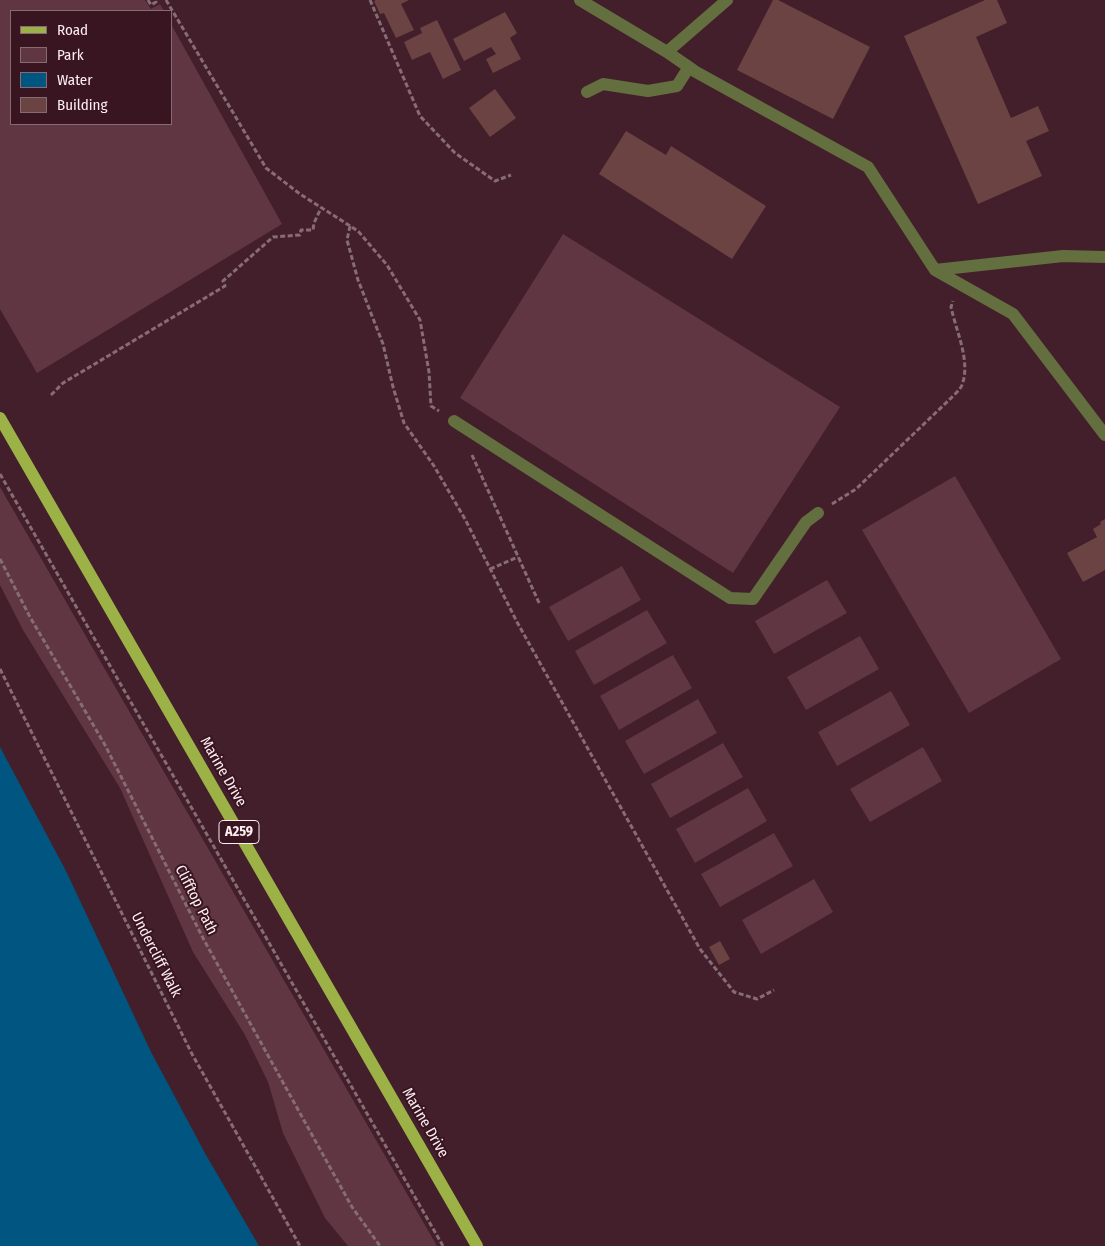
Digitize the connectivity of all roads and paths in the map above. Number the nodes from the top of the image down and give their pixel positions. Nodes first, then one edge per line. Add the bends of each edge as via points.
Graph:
1 (148, 0) edge
2 (155, 0) edge
3 (370, 0) edge
4 (580, 0) edge
5 (727, 0) edge
6 (172, 10) edge
7 (667, 52) junction
8 (689, 67) junction
9 (587, 92) dead end
10 (511, 175) dead end
11 (322, 208) junction
12 (350, 226) junction
13 (1105, 257) edge
14 (935, 270) junction
15 (955, 294) dead end
16 (51, 396) dead end
17 (0, 418) edge
18 (454, 420) joint
19 (1105, 435) edge
20 (469, 449) dead end
21 (0, 474) edge
22 (844, 496) dead end
23 (818, 512) dead end
24 (518, 557) junction
25 (0, 560) edge
26 (490, 569) junction
27 (540, 605) dead end
28 (0, 670) edge
29 (774, 990) dead end
30 (300, 1246) edge
31 (380, 1246) edge
32 (443, 1246) edge
33 (477, 1246) edge

1 - 2 path via 151,5
3 - 10 path via 420,116 455,153 494,181
4 - 7 lane
5 - 7 lane
6 - 11 path via 266,168
7 - 8 lane
8 - 9 lane via 677,86 648,91 603,84
8 - 14 lane via 868,167
11 - 12 path
11 - 16 path via 314,222 314,230 301,230 300,235 273,237 223,281 225,286 63,383
12 - 18 path via 387,265 420,320 431,406
12 - 26 path via 347,240 358,280 383,344 404,423 465,519
13 - 14 lane via 1063,256
14 - 19 lane via 1013,314
15 - 22 path via 951,307 964,357 961,386 856,489
17 - 33 main road, Marine Drive / A259
18 - 23 lane via 730,598 752,599 806,522
20 - 24 path
21 - 32 path
24 - 26 path
24 - 27 path
25 - 31 path, Clifftop Path via 105,745 204,940 352,1207
26 - 29 path via 700,949 734,992 757,999
28 - 30 path, Undercliff Walk via 192,1054

